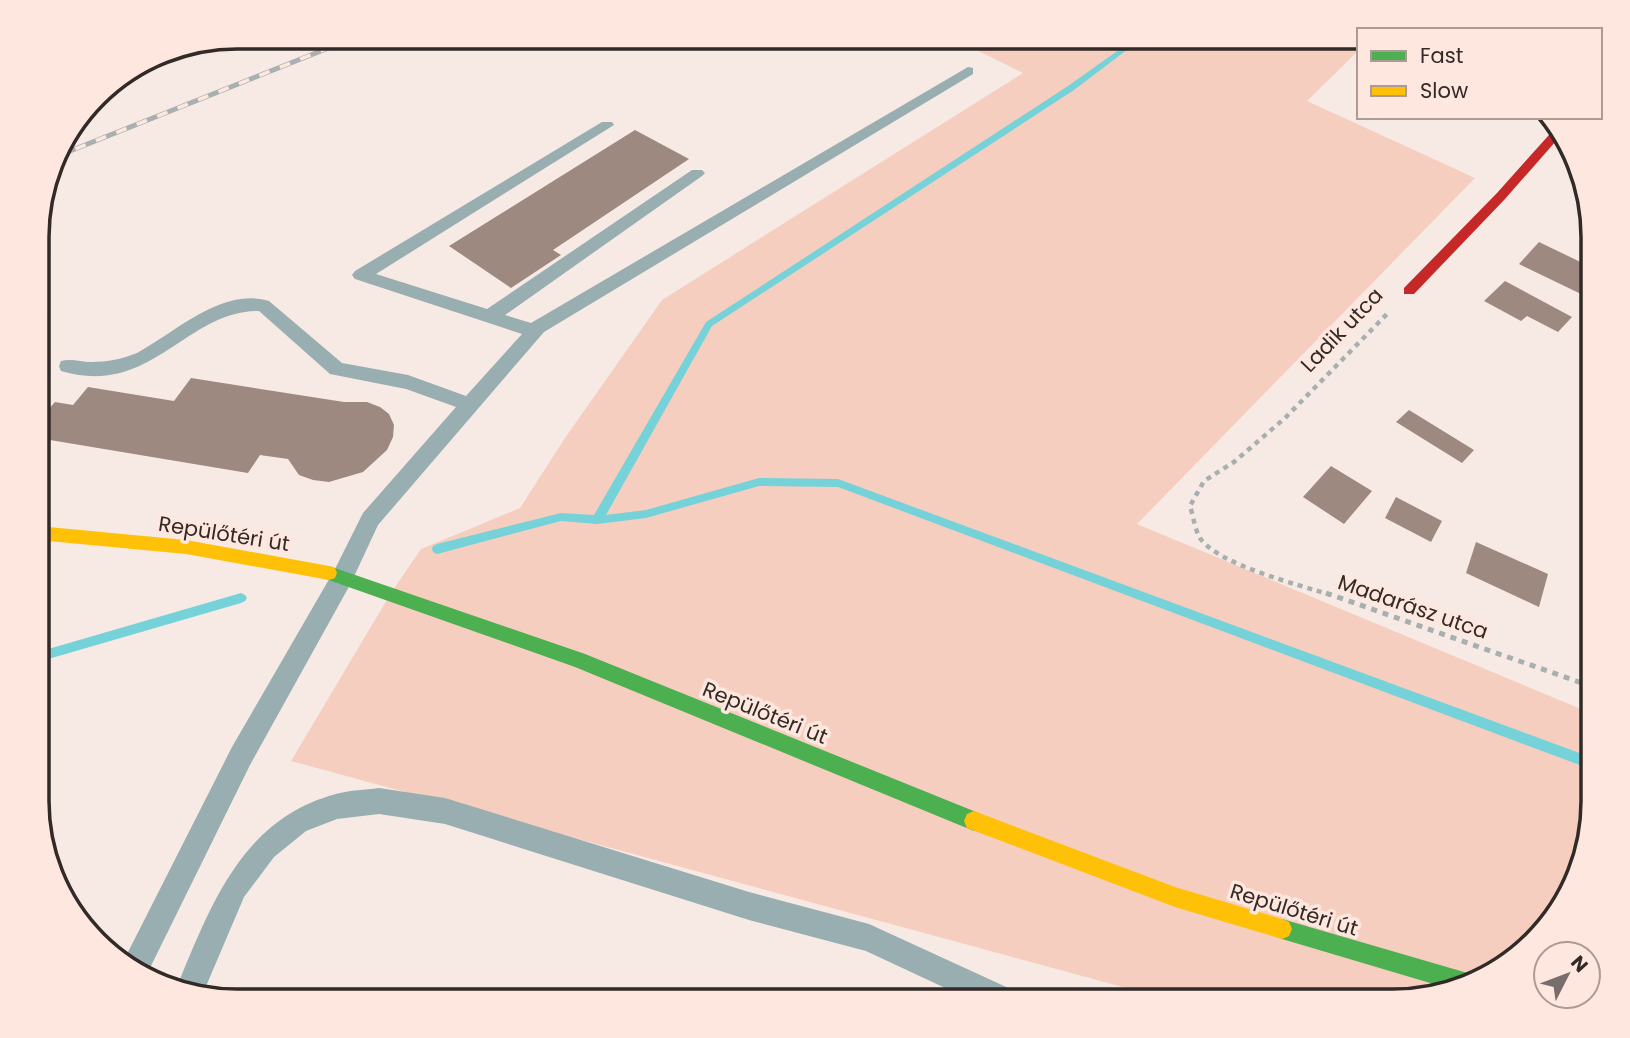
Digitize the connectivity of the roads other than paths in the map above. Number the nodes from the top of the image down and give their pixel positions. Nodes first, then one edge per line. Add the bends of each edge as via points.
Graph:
1 (968, 71) dead end
2 (607, 125) dead end
3 (1553, 138) edge
4 (698, 173) dead end
5 (1409, 291) road end
6 (489, 317) junction
7 (534, 331) junction
8 (68, 366) dead end
9 (470, 405) junction
10 (49, 534) edge
11 (344, 576) junction
12 (139, 961) edge
13 (1452, 979) edge
14 (193, 983) edge
15 (978, 989) edge

1 - 7 lane
2 - 6 lane via 361,275
3 - 5 street, Ladik utca
4 - 6 lane
6 - 7 lane
7 - 9 lane
8 - 9 lane via 90,370 129,364 247,302 263,305 337,369 408,382
9 - 11 lane via 370,519
10 - 11 street, Repülőtéri út via 186,547
11 - 12 lane via 241,756
11 - 13 street, Repülőtéri út via 579,660 953,813 1175,897
14 - 15 lane via 235,888 265,848 296,822 337,806 379,801 445,811 749,906 869,938

